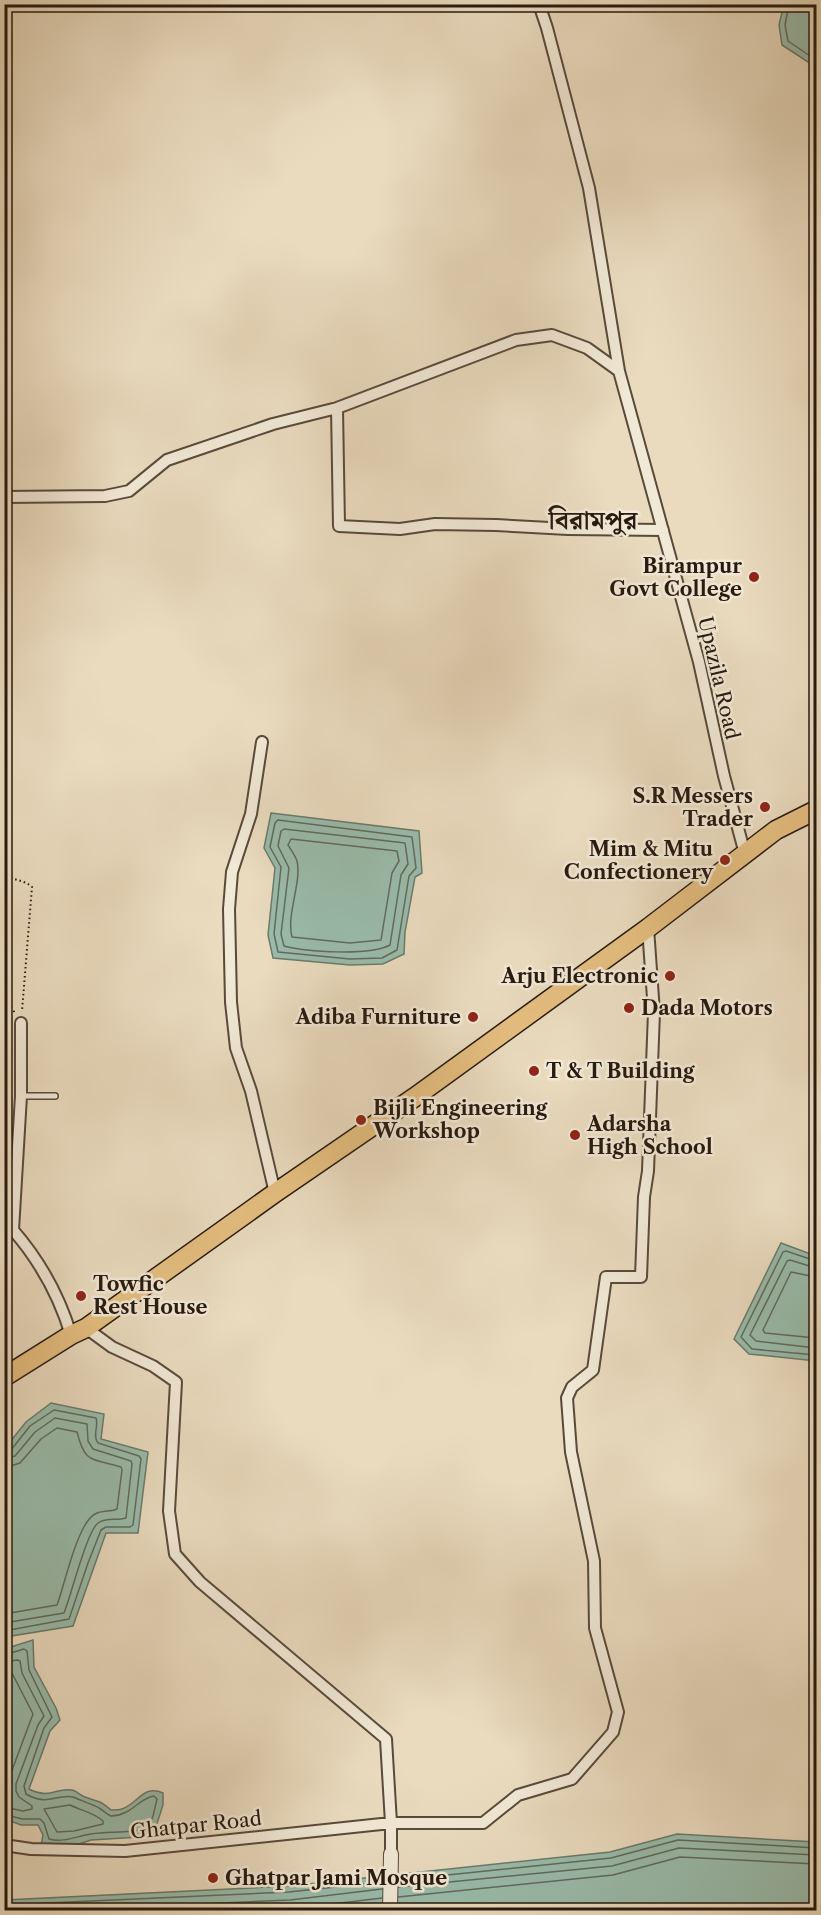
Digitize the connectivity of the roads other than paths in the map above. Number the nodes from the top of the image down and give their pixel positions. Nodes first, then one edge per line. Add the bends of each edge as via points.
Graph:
1 (539, 4) edge
2 (619, 371) junction
3 (337, 408) junction
4 (4, 497) edge
5 (663, 530) junction
6 (262, 742) dead end
7 (816, 810) edge
8 (745, 854) junction
9 (648, 928) junction
10 (21, 1023) road end
11 (21, 1096) junction
12 (55, 1096) dead end
13 (275, 1193) junction
14 (79, 1332) junction
15 (4, 1377) edge
16 (391, 1823) junction
17 (4, 1845) edge
18 (391, 1854) joint
19 (390, 1911) edge

1 - 2 street, Upazila Road via 589,188
2 - 3 street via 587,348 552,335 489,349
2 - 5 street, Upazila Road
3 - 4 street via 273,424 167,460 129,490 105,496
3 - 5 street via 339,526 400,529 485,524
5 - 8 street, Upazila Road
6 - 13 street via 251,814 232,872 231,1002 236,1048 251,1091
7 - 8 main road via 776,830
8 - 9 main road
9 - 13 main road
9 - 16 street, Ghatpar Road via 654,1012 641,1277 606,1277 593,1370 572,1387 567,1398 571,1452 594,1561 595,1628 618,1712 613,1731 572,1779 518,1796 483,1823
10 - 11 street
11 - 12 lane
11 - 14 street via 13,1230 45,1272
13 - 14 main road
14 - 15 main road
14 - 16 street via 153,1366 176,1382 169,1511 175,1554 200,1582 386,1739
16 - 17 street, Ghatpar Road via 125,1851
16 - 18 street
18 - 19 street

